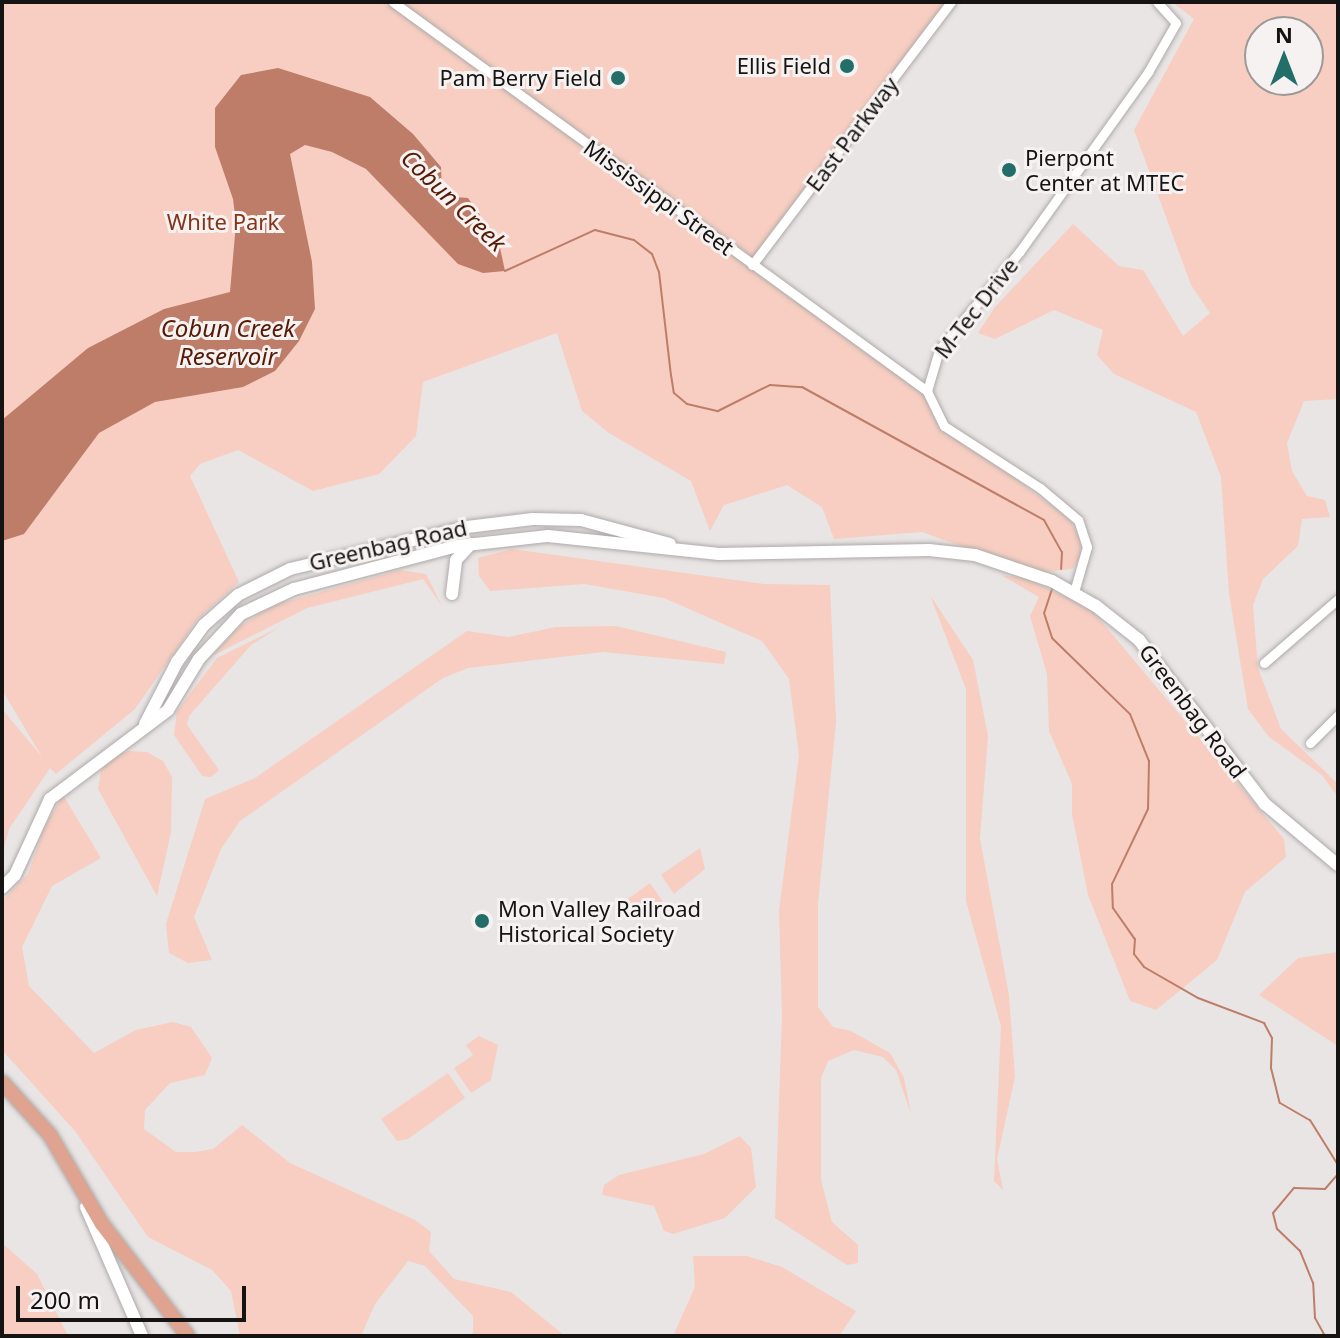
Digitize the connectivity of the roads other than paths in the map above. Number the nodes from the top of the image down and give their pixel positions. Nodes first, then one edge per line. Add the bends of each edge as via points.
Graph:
1 (393, 2) edge
2 (951, 2) edge
3 (1157, 2) edge
4 (752, 265) junction
5 (927, 391) junction
6 (472, 543) junction
7 (702, 552) junction
8 (1074, 592) junction
9 (452, 594) dead end
10 (1338, 599) edge
11 (1264, 663) dead end
12 (1338, 715) edge
13 (145, 724) junction
14 (1310, 743) dead end
15 (1338, 865) edge
16 (2, 888) edge
17 (2, 1082) edge
18 (79, 1185) junction
19 (129, 1259) junction
20 (113, 1267) junction
21 (142, 1336) edge
22 (188, 1336) edge

1 - 4 street, Mississippi Street
2 - 4 street, East Parkway
3 - 5 street, M-Tec Drive via 1176,23 1148,72 1020,251 939,350
4 - 5 street, Mississippi Street
5 - 8 street via 944,426 1040,488 1078,520 1087,547
6 - 7 main road, Greenbag Road via 550,536
6 - 9 main road via 456,560
6 - 13 main road, Greenbag Road via 262,601 225,629 168,710
7 - 8 main road, Greenbag Road via 948,551 1005,563
7 - 13 main road, Greenbag Road via 552,517 467,527 290,569 238,595 204,625 177,662
8 - 15 main road, Greenbag Road via 1139,640 1265,804
10 - 11 street
12 - 14 street
13 - 16 main road, Greenbag Road via 50,799 15,875
17 - 18 main road via 50,1135
18 - 19 main road
18 - 20 main road
19 - 20 main road
19 - 22 main road
20 - 21 main road

